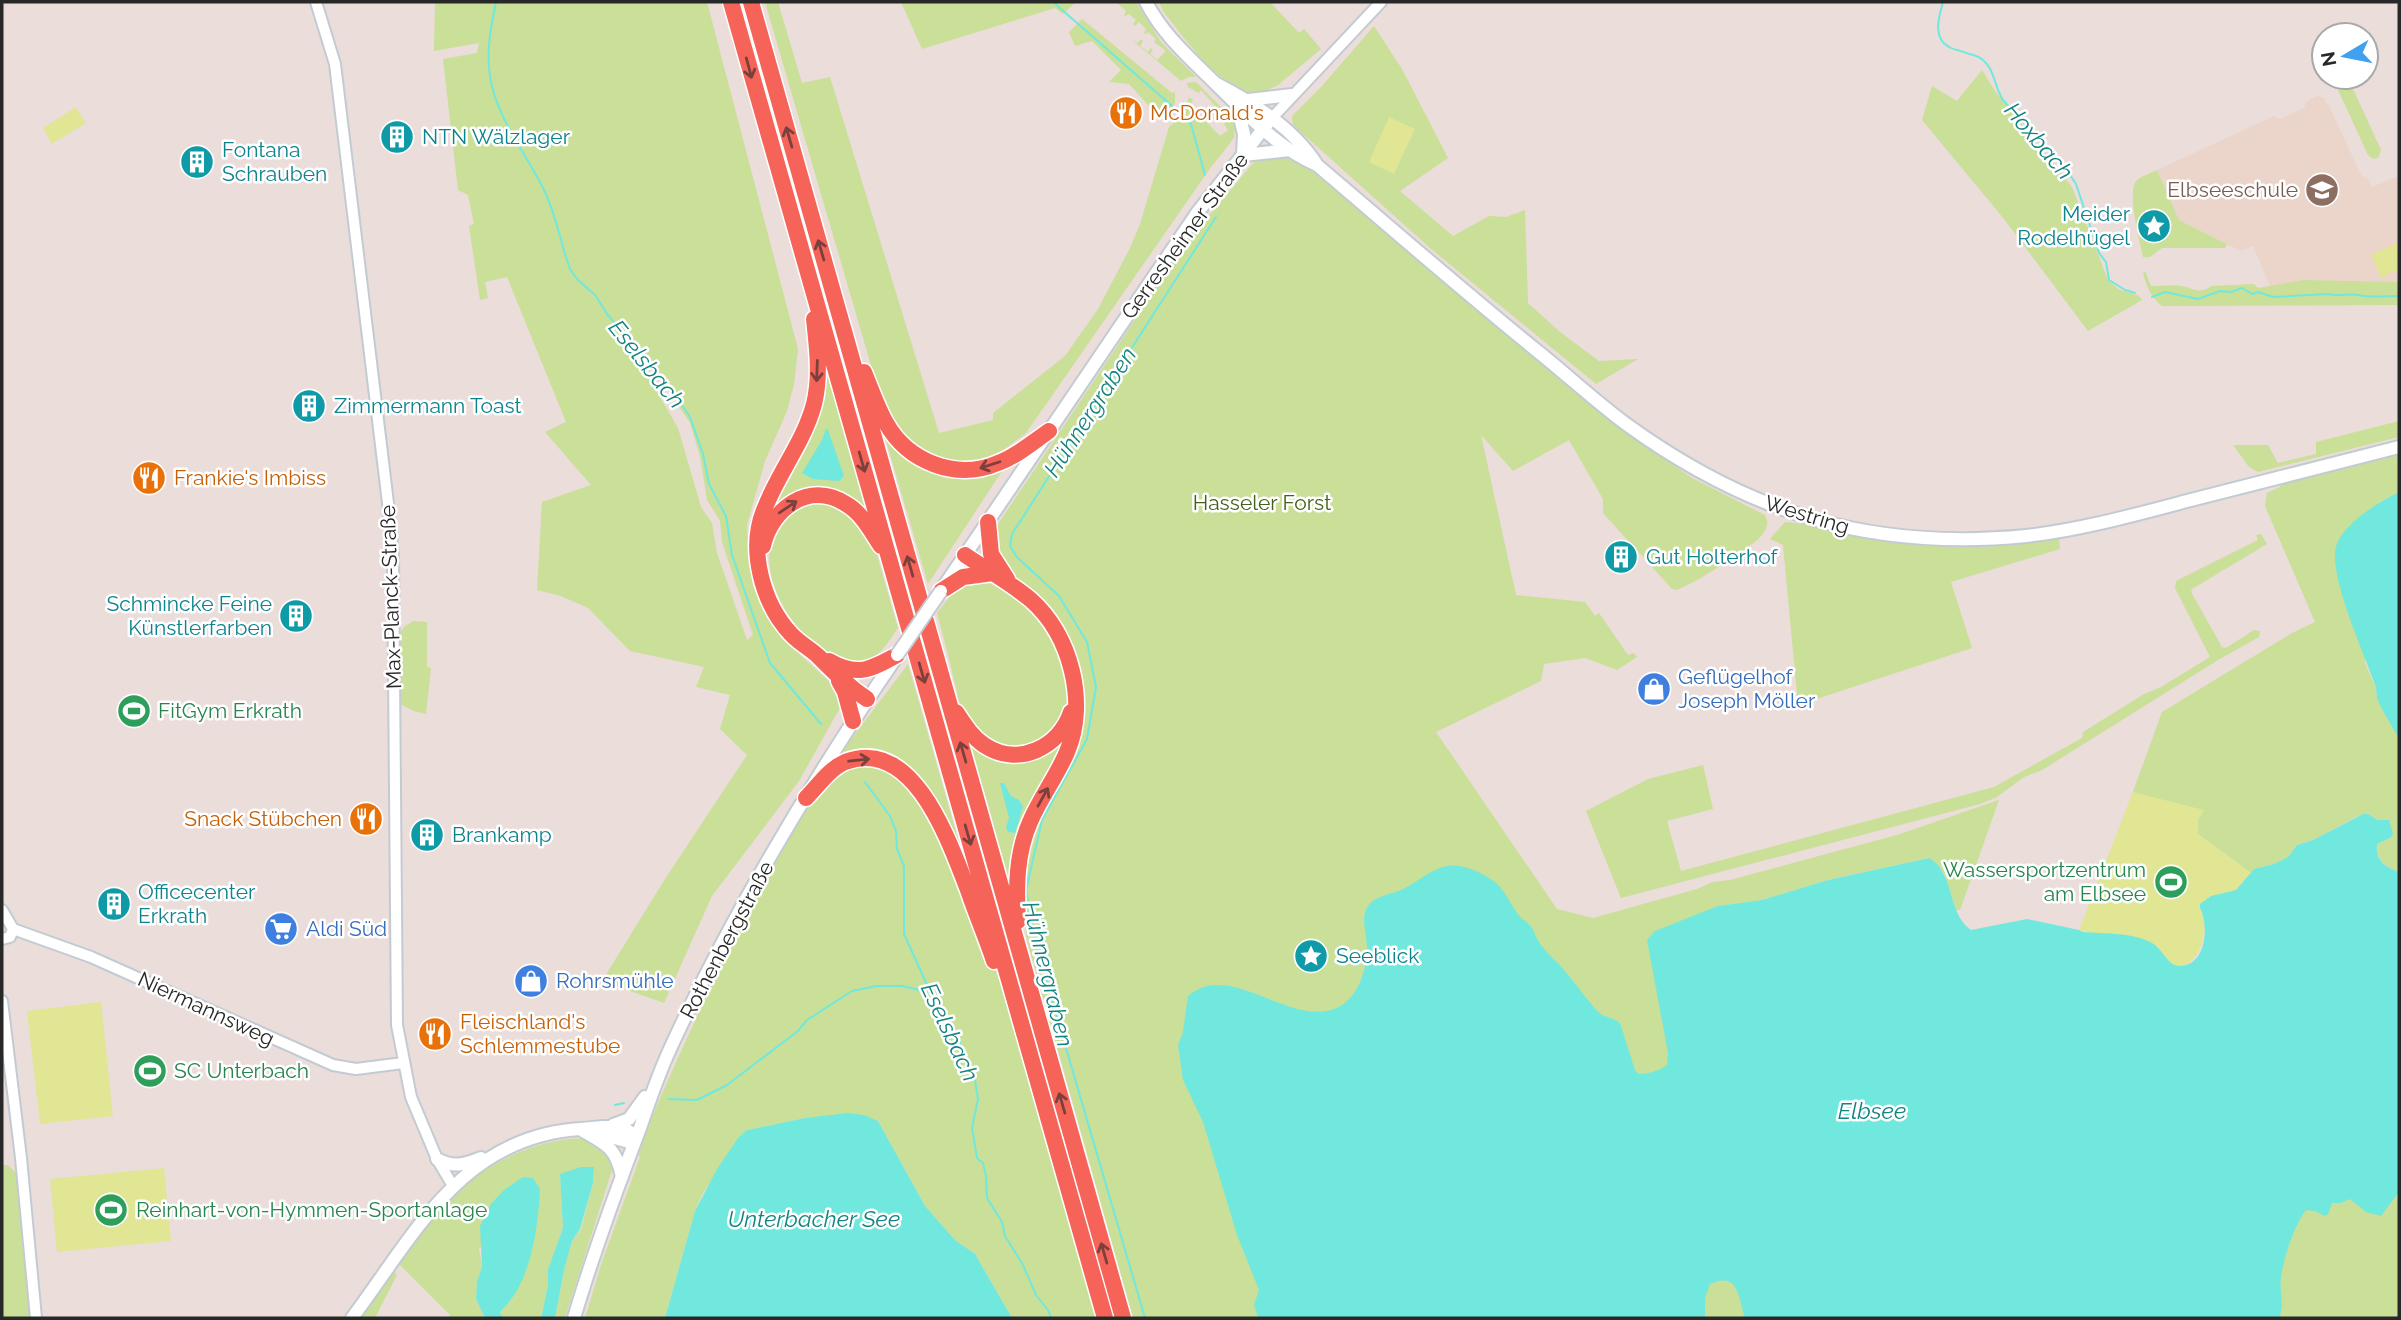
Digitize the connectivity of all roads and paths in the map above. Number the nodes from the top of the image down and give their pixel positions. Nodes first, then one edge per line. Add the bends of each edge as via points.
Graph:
1 (316, 2) edge
2 (731, 2) edge
3 (751, 2) edge
4 (1146, 2) edge
5 (1381, 2) edge
6 (1292, 95) junction
7 (1243, 103) junction
8 (1267, 124) junction
9 (1290, 150) junction
10 (1243, 155) junction
11 (1317, 165) junction
12 (810, 279) junction
13 (834, 297) junction
14 (1049, 432) junction
15 (2399, 447) edge
16 (988, 522) junction
17 (965, 555) junction
18 (890, 560) junction
19 (759, 565) junction
20 (993, 573) junction
21 (1013, 587) junction
22 (941, 592) junction
23 (897, 655) junction
24 (820, 657) junction
25 (832, 671) junction
26 (1076, 692) junction
27 (867, 699) junction
28 (949, 703) junction
29 (853, 721) junction
30 (806, 799) junction
31 (2, 910) edge
32 (13, 929) junction
33 (2, 939) edge
34 (1021, 959) junction
35 (2, 1001) edge
36 (1030, 1056) junction
37 (403, 1063) junction
38 (658, 1077) junction
39 (610, 1126) junction
40 (580, 1129) junction
41 (635, 1139) junction
42 (495, 1153) junction
43 (437, 1160) junction
44 (622, 1177) junction
45 (453, 1186) junction
46 (36, 1318) edge
47 (352, 1318) edge
48 (574, 1318) edge
49 (1105, 1318) edge
50 (1123, 1318) edge

1 - 37 street, Max-Planck-Straße via 335,64 389,508 394,610 396,992
2 -> 12 highway
13 -> 3 highway
4 - 7 main road via 1166,33 1217,85
5 - 6 street, Gerresheimer Straße
6 - 7 main road
6 - 8 street, Gerresheimer Straße
7 - 8 main road
7 - 10 main road
8 - 9 main road, Westring
8 - 10 main road, Gerresheimer Straße
8 - 11 main road, Westring via 1309,151
9 - 10 main road
9 - 11 main road, Westring
10 - 14 main road, Gerresheimer Straße via 1190,224
11 - 15 main road, Westring via 1624,423 1682,462 1745,495 1841,527 1920,538 2028,536 2082,527
12 -> 18 highway
12 -> 19 highway via 818,356 814,403 759,523
14 -> 13 highway via 987,467 949,469 922,460 902,444 886,422
28 -> 13 highway
14 - 16 main road, Gerresheimer Straße
16 - 17 main road, Gerresheimer Straße
16 - 21 highway via 991,554
17 - 20 highway
17 - 22 main road, Gerresheimer Straße
19 -> 18 highway via 766,532 774,519 793,502 815,496 844,502 854,510
18 -> 36 highway
19 - 24 highway via 777,615 791,634
20 - 21 highway
20 - 22 highway via 963,578
21 - 26 highway via 1033,602 1054,630
22 - 23 main road, Rothenbergstraße, bridge
23 - 24 highway via 860,671
23 - 27 main road, Rothenbergstraße
24 - 25 highway
25 - 27 highway
25 - 29 highway via 845,692
26 - 28 highway via 1059,736 1027,754 985,746
34 -> 26 highway via 1018,863 1030,823 1068,750 1077,715
27 - 29 main road, Rothenbergstraße
34 -> 28 highway
29 - 30 main road, Rothenbergstraße
30 -> 36 highway via 838,766 852,760 886,762 911,781 950,844 993,958 1019,1046
30 - 38 main road, Rothenbergstraße via 741,909
31 - 32 street
32 - 33 street via 10,937
32 - 37 street, Niermannsweg via 91,957 332,1065 356,1069
50 -> 34 highway
35 - 46 street
36 - 49 highway
37 - 43 street, Max-Planck-Straße via 411,1097
38 - 39 main road via 629,1119
38 - 41 main road, Rothenbergstraße
39 - 40 main road
39 - 41 main road via 626,1129
40 - 41 main road via 629,1142
40 - 42 main road via 551,1131
40 - 44 main road via 605,1142
41 - 44 main road, Rothenbergstraße
42 - 43 main road via 463,1165
42 - 45 main road
43 - 45 street, Max-Planck-Straße
44 - 48 main road, Rothenbergstraße
45 - 47 main road via 414,1231

